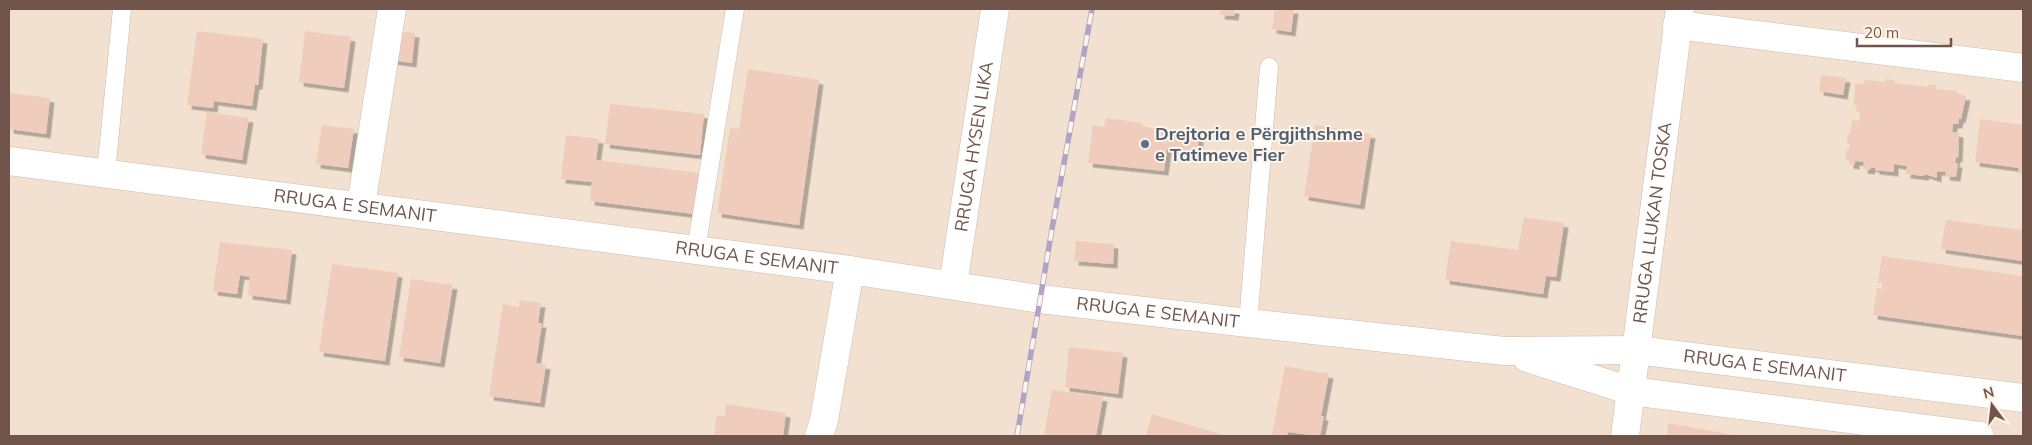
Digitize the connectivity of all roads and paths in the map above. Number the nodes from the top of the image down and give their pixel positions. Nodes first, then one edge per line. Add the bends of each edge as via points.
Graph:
1 (122, 9) edge
2 (392, 9) edge
3 (735, 9) edge
4 (995, 9) edge
5 (1679, 17) edge
6 (1269, 67) dead end
7 (2023, 68) edge
8 (9, 160) edge
9 (106, 173) junction
10 (360, 206) junction
11 (696, 250) junction
12 (850, 270) junction
13 (953, 285) junction
14 (1248, 323) junction
15 (1637, 350) junction
16 (1504, 351) junction
17 (1631, 391) junction
18 (2023, 398) edge
19 (819, 436) edge
20 (1625, 436) edge
21 (1980, 436) edge

1 - 9 lane
2 - 10 main road
3 - 11 lane
4 - 13 main road, RRUGA HYSEN LIKA
5 - 7 main road
5 - 15 main road, RRUGA LLUKAN TOSKA
6 - 14 lane
8 - 9 main road, RRUGA E SEMANIT
9 - 10 main road, RRUGA E SEMANIT
10 - 11 main road, RRUGA E SEMANIT
11 - 12 main road, RRUGA E SEMANIT
12 - 13 main road, RRUGA E SEMANIT
12 - 19 main road
13 - 14 main road, RRUGA E SEMANIT
14 - 16 main road, RRUGA E SEMANIT
15 - 16 main road, RRUGA E SEMANIT
15 - 17 main road, RRUGA LLUKAN TOSKA
15 - 18 main road, RRUGA E SEMANIT
16 - 17 main road, RRUGA E SEMANIT
17 - 20 main road, RRUGA LLUKAN TOSKA
17 - 21 main road, RRUGA E SEMANIT

